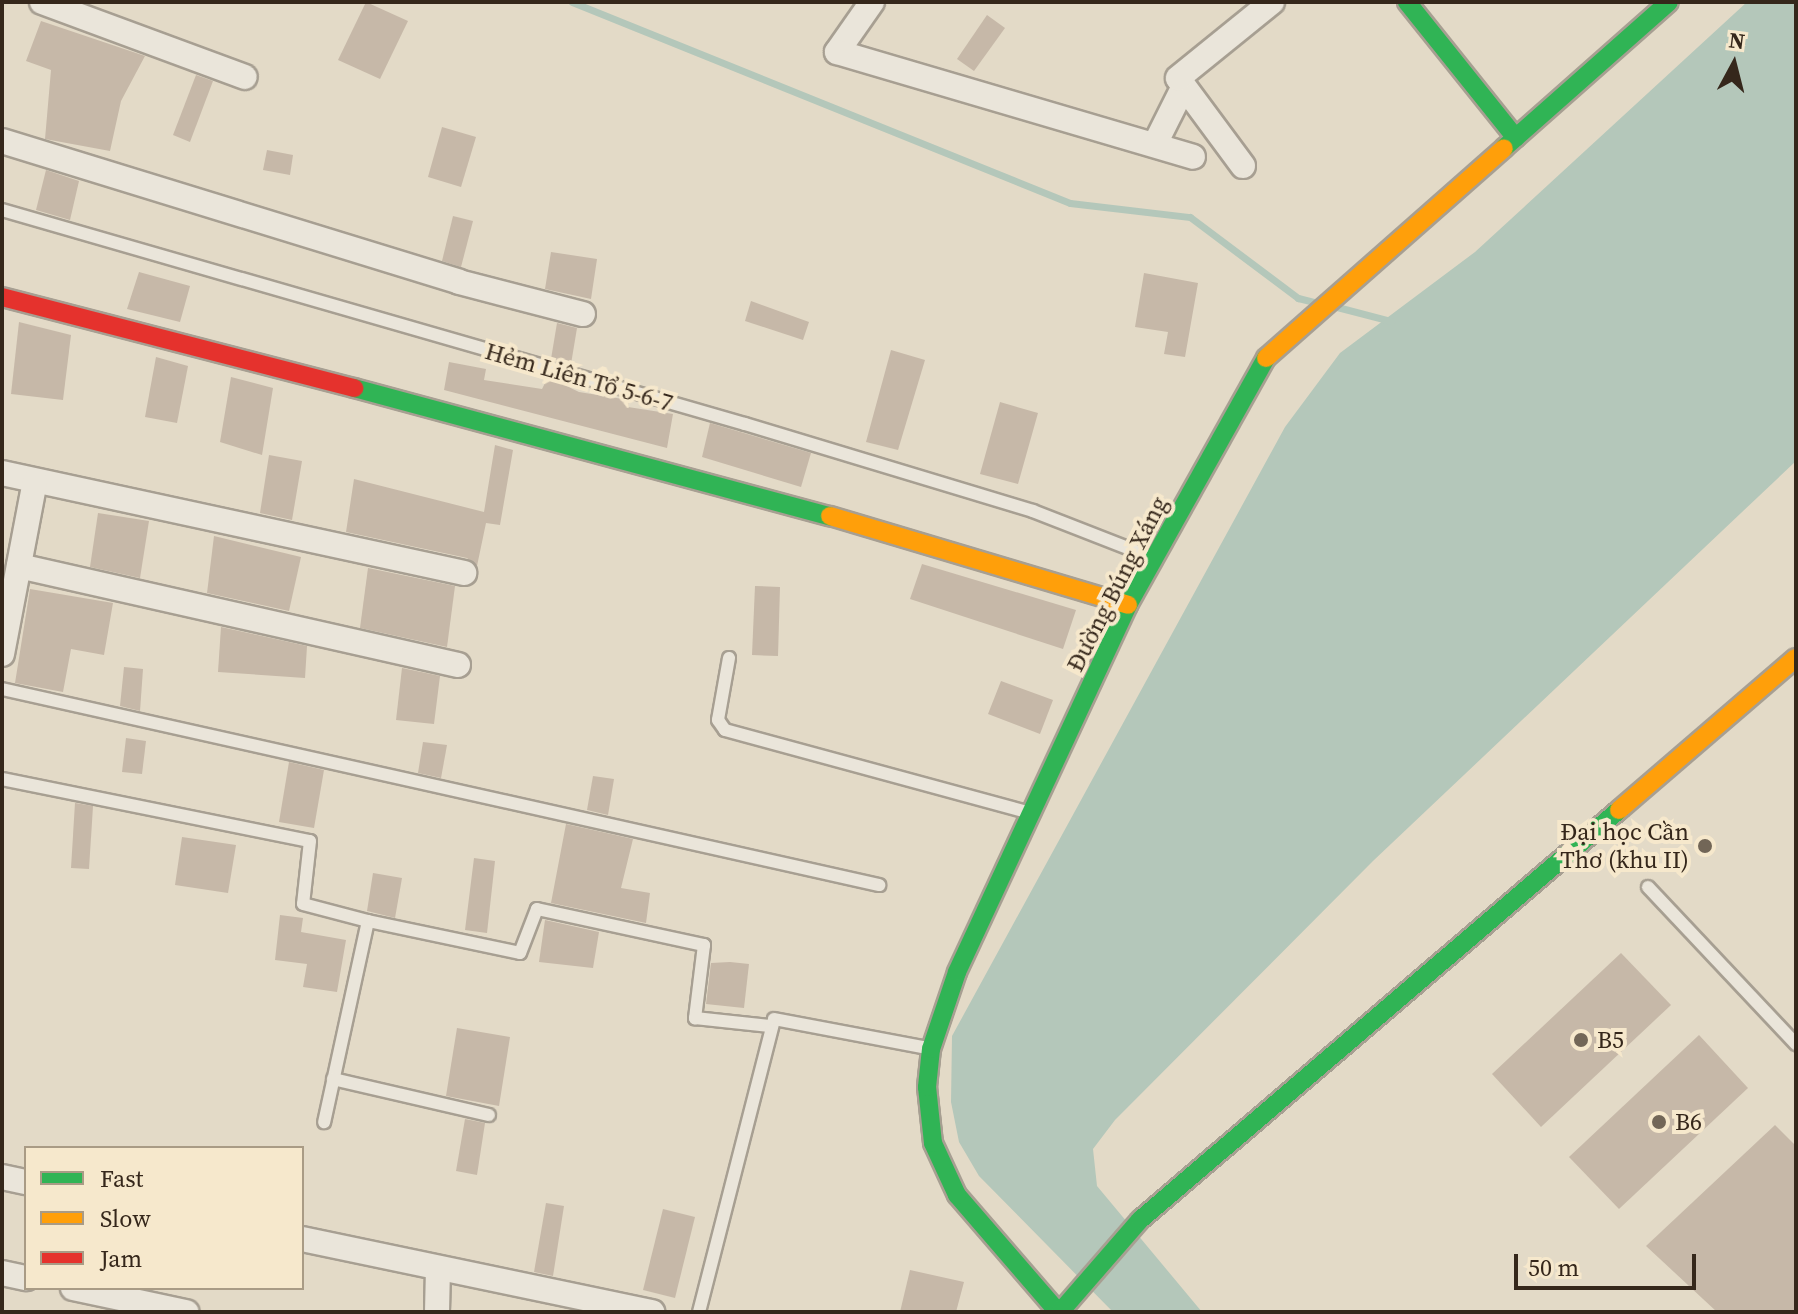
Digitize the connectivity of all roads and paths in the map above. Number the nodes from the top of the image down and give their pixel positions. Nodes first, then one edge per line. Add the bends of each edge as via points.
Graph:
1 (42, 2) edge
2 (872, 2) edge
3 (1272, 2) edge
4 (1407, 2) edge
5 (1669, 2) edge
6 (245, 77) dead end
7 (1183, 88) junction
8 (1516, 138) junction
9 (2, 141) edge
10 (1156, 142) junction
11 (1193, 157) dead end
12 (1243, 166) dead end
13 (2, 210) edge
14 (2, 297) edge
15 (583, 314) dead end
16 (2, 473) edge
17 (35, 481) junction
18 (1152, 558) junction
19 (19, 566) junction
20 (464, 573) dead end
21 (1128, 605) junction
22 (2, 654) edge
23 (729, 658) dead end
24 (1796, 658) edge
25 (458, 665) dead end
26 (2, 689) edge
27 (2, 779) edge
28 (1034, 814) junction
29 (879, 885) dead end
30 (1648, 887) dead end
31 (368, 921) junction
32 (770, 1026) junction
33 (1796, 1044) edge
34 (931, 1049) junction
35 (333, 1079) junction
36 (489, 1115) dead end
37 (324, 1122) dead end
38 (2, 1177) edge
39 (24, 1182) edge
40 (304, 1239) edge
41 (438, 1268) junction
42 (2, 1273) edge
43 (24, 1278) edge
44 (82, 1290) edge
45 (186, 1312) edge
46 (437, 1312) edge
47 (652, 1312) edge
48 (699, 1312) edge
49 (1059, 1312) edge

1 - 6 street
2 - 10 street via 837,52 1050,117
3 - 7 street via 1179,74
4 - 8 street
5 - 8 street, Đường Búng Xáng
7 - 10 street
7 - 12 street
8 - 18 street, Đường Búng Xáng via 1266,358
9 - 15 street via 459,282
10 - 11 street
13 - 18 lane, Hẻm Liên Tổ 5-6-7 via 1033,511
14 - 21 street via 699,477
16 - 17 street
17 - 19 street
17 - 20 street
18 - 21 street, Đường Búng Xáng
19 - 22 street
19 - 25 street
21 - 28 street, Đường Búng Xáng
23 - 28 lane via 718,720 725,730
24 - 49 street via 1140,1220
26 - 29 lane
27 - 31 lane via 300,835 311,850 303,904
28 - 34 street, Đường Búng Xáng via 957,972
30 - 33 lane
31 - 32 lane via 520,953 537,909 704,945 695,1018
31 - 35 lane
32 - 34 lane via 780,1017
32 - 48 lane
34 - 49 street, Đường Búng Xáng via 927,1087 933,1143 957,1195
35 - 36 lane
35 - 37 lane
38 - 39 street
40 - 41 street
41 - 46 street
41 - 47 street
42 - 43 street
44 - 45 street

